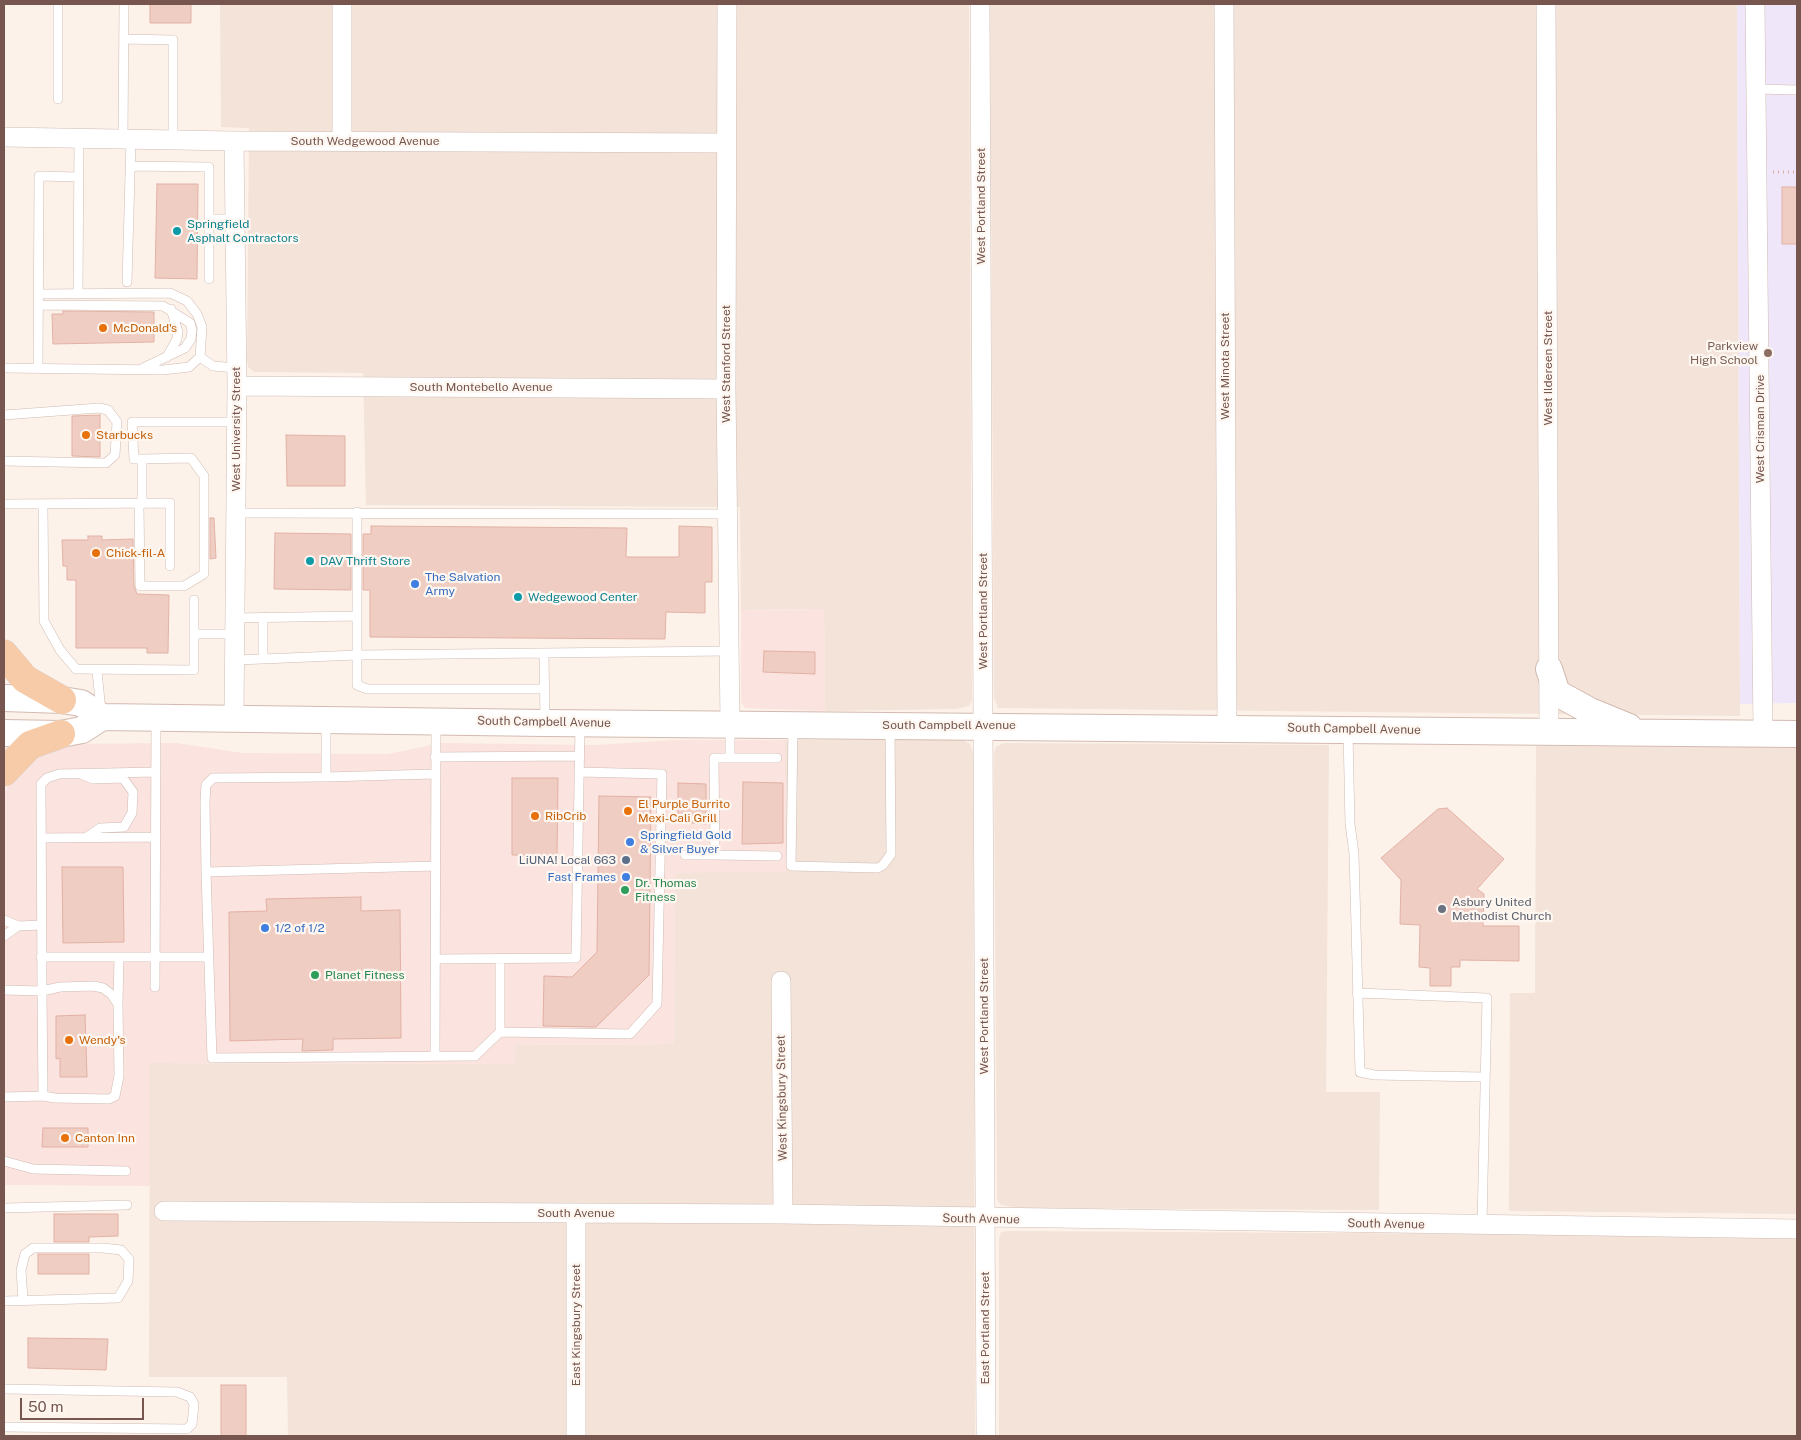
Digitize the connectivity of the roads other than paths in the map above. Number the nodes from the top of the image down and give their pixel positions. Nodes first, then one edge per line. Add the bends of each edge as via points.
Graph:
1 (58, 4) edge
2 (124, 4) edge
3 (342, 4) edge
4 (727, 4) edge
5 (980, 4) edge
6 (1224, 4) edge
7 (1546, 4) edge
8 (1755, 4) edge
9 (124, 39) junction
10 (1755, 89) junction
11 (1797, 90) edge
12 (58, 99) dead end
13 (4, 137) edge
14 (79, 138) junction
15 (127, 139) junction
16 (173, 140) junction
17 (342, 140) junction
18 (234, 141) junction
19 (726, 143) junction
20 (130, 166) junction
21 (79, 177) junction
22 (209, 219) junction
23 (235, 219) junction
24 (209, 279) dead end
25 (127, 282) dead end
26 (38, 294) junction
27 (78, 294) junction
28 (38, 305) junction
29 (171, 309) junction
30 (167, 357) junction
31 (200, 357) junction
32 (4, 368) edge
33 (38, 368) junction
34 (140, 370) junction
35 (236, 377) junction
36 (726, 389) junction
37 (4, 414) edge
38 (236, 422) junction
39 (117, 437) junction
40 (133, 437) junction
41 (142, 459) junction
42 (4, 462) edge
43 (140, 503) junction
44 (4, 504) edge
45 (43, 504) junction
46 (357, 512) junction
47 (236, 513) junction
48 (728, 514) junction
49 (170, 566) dead end
50 (194, 600) dead end
51 (357, 616) junction
52 (263, 618) junction
53 (235, 626) junction
54 (194, 634) junction
55 (729, 651) junction
56 (4, 654) edge
57 (544, 654) junction
58 (357, 655) junction
59 (263, 659) junction
60 (234, 660) junction
61 (1549, 669) junction
62 (97, 671) junction
63 (545, 689) junction
64 (4, 698) edge
65 (62, 700) junction
66 (102, 716) junction
67 (156, 717) junction
68 (234, 718) junction
69 (326, 719) junction
70 (436, 721) junction
71 (545, 723) junction
72 (580, 723) junction
73 (730, 724) junction
74 (793, 724) junction
75 (890, 724) junction
76 (983, 725) junction
77 (1227, 728) junction
78 (1348, 729) junction
79 (1549, 731) junction
80 (1641, 732) junction
81 (4, 733) edge
82 (1763, 733) junction
83 (61, 734) junction
84 (1797, 734) edge
85 (580, 756) junction
86 (435, 757) junction
87 (730, 758) junction
88 (777, 758) dead end
89 (4, 772) edge
90 (156, 772) junction
91 (579, 772) junction
92 (78, 773) junction
93 (434, 774) junction
94 (326, 777) junction
95 (86, 837) junction
96 (156, 837) junction
97 (41, 838) junction
98 (684, 855) dead end
99 (715, 855) junction
100 (777, 856) dead end
101 (436, 866) junction
102 (206, 872) junction
103 (4, 920) edge
104 (41, 925) junction
105 (18, 926) junction
106 (4, 936) edge
107 (155, 956) junction
108 (41, 957) junction
109 (120, 957) junction
110 (209, 957) junction
111 (436, 958) junction
112 (500, 959) junction
113 (781, 981) dead end
114 (155, 988) dead end
115 (4, 990) edge
116 (42, 991) junction
117 (1357, 993) junction
118 (118, 1004) junction
119 (500, 1032) junction
120 (435, 1056) junction
121 (1484, 1077) junction
122 (43, 1096) junction
123 (4, 1097) edge
124 (4, 1160) edge
125 (126, 1171) dead end
126 (126, 1205) dead end
127 (4, 1208) edge
128 (164, 1210) dead end
129 (576, 1213) junction
130 (783, 1214) junction
131 (985, 1219) junction
132 (1482, 1225) junction
133 (1797, 1228) edge
134 (22, 1300) junction
135 (4, 1301) edge
136 (4, 1389) edge
137 (4, 1427) edge
138 (576, 1436) edge
139 (986, 1436) edge

1 - 12 lane
2 - 9 lane
3 - 17 street
4 - 19 street, West Stanford Street
5 - 76 street, West Portland Street
6 - 77 street, West Minota Street
7 - 61 street, West Ildereen Street
8 - 10 street, West Crisman Drive
9 - 15 lane
9 - 16 lane via 173,40
10 - 11 lane
10 - 82 street, West Crisman Drive
13 - 14 street, South Wedgewood Avenue
14 - 15 street, South Wedgewood Avenue
14 - 21 lane
15 - 16 street, South Wedgewood Avenue
15 - 20 lane
16 - 18 street, South Wedgewood Avenue
17 - 18 street, South Wedgewood Avenue
17 - 19 street, South Wedgewood Avenue
18 - 23 street, West University Street
19 - 36 street, West Stanford Street
20 - 22 lane via 209,167
20 - 25 lane
21 - 26 lane via 39,176
21 - 27 lane
22 - 23 lane
22 - 24 lane
23 - 35 street, West University Street
26 - 27 lane
26 - 28 lane
27 - 31 lane via 170,293 187,301 202,327
28 - 29 lane via 152,305
28 - 33 lane
29 - 30 lane via 178,332
29 - 30 lane via 190,323 192,330 185,348
30 - 34 lane
31 - 34 lane via 189,367
31 - 35 lane
32 - 33 lane
33 - 34 lane
35 - 36 street, South Montebello Avenue
35 - 38 street, West University Street
36 - 48 street, West Stanford Street
37 - 39 lane via 99,408 114,416
38 - 40 lane via 132,422
38 - 47 street, West University Street
39 - 40 lane
39 - 42 lane via 115,455 106,463
40 - 41 lane via 134,459
41 - 43 lane
41 - 43 lane via 191,458 204,476 204,574 184,586 140,586
43 - 45 lane
43 - 49 lane via 170,503
44 - 45 lane
45 - 62 lane via 44,621 60,650 76,669
46 - 47 lane
46 - 48 lane
46 - 51 lane
47 - 53 street, West University Street
48 - 55 street, West Stanford Street
50 - 54 lane
51 - 52 lane
51 - 58 lane
52 - 53 lane
52 - 59 lane
53 - 54 lane
53 - 60 street, West University Street
54 - 62 lane via 194,670
55 - 57 lane
55 - 73 street, West Stanford Street
56 - 65 main road via 25,679
57 - 58 lane
57 - 63 lane
58 - 59 lane
58 - 63 lane via 357,685 367,689
59 - 60 lane
60 - 68 street, West University Street
61 - 79 street, West Ildereen Street
61 - 80 main road via 1557,693
62 - 66 lane
63 - 71 lane
64 - 65 main road, South Campbell Avenue
65 - 66 main road, South Campbell Avenue via 81,704
66 - 67 main road, South Campbell Avenue
66 - 83 main road via 82,730
67 - 68 main road, South Campbell Avenue
67 - 90 lane
68 - 69 main road, South Campbell Avenue
69 - 70 main road, South Campbell Avenue
69 - 94 lane
70 - 71 main road, South Campbell Avenue
70 - 86 lane
71 - 72 main road, South Campbell Avenue
72 - 73 main road, South Campbell Avenue
72 - 85 lane
73 - 74 main road, South Campbell Avenue
73 - 87 lane
74 - 75 main road, South Campbell Avenue
74 - 75 lane via 791,866 878,868 891,854
75 - 76 main road, South Campbell Avenue
76 - 77 main road, South Campbell Avenue
76 - 131 street, West Portland Street
77 - 78 main road, South Campbell Avenue
78 - 79 main road, South Campbell Avenue
78 - 117 lane
79 - 80 main road, South Campbell Avenue
80 - 82 main road, South Campbell Avenue
81 - 83 main road
82 - 84 main road, South Campbell Avenue
83 - 89 main road via 30,745
85 - 86 lane
85 - 91 lane
86 - 93 lane
87 - 88 lane
87 - 99 lane via 714,758
90 - 92 lane
90 - 96 lane
91 - 112 lane via 576,958
91 - 119 lane via 662,774 657,1004 630,1034
92 - 95 lane via 93,779 123,778 132,792 132,813 124,827 100,828
92 - 97 lane via 53,776 41,784
93 - 94 lane
93 - 101 lane
94 - 102 lane via 213,778 206,785 204,801
95 - 96 lane
95 - 97 lane
96 - 107 lane
97 - 104 lane
98 - 99 lane
99 - 100 lane
101 - 102 lane
101 - 111 lane
102 - 110 lane
103 - 105 lane
104 - 105 lane
104 - 108 lane
105 - 106 lane
107 - 109 lane
107 - 110 lane
107 - 114 lane
108 - 109 lane
108 - 116 lane
109 - 118 lane
110 - 120 lane via 212,1058
111 - 112 lane
111 - 120 lane
112 - 119 lane
113 - 130 street, West Kingsbury Street
115 - 116 lane
116 - 118 lane via 60,987 103,988
116 - 122 lane
117 - 121 lane via 1360,1072
117 - 121 lane via 1487,998
118 - 122 lane via 119,1081 115,1096 109,1100
119 - 120 lane via 474,1056
121 - 132 lane
122 - 123 lane
124 - 125 lane via 33,1169
126 - 127 lane
128 - 129 street, South Avenue
129 - 130 street, South Avenue
129 - 138 street, East Kingsbury Street
130 - 131 street, South Avenue
131 - 132 street, South Avenue
131 - 139 street, East Portland Street
132 - 133 street, South Avenue
134 - 134 lane via 21,1270 25,1254 33,1248 121,1250 129,1259 128,1281 118,1298
134 - 135 lane
136 - 137 lane via 177,1392 190,1398 194,1404 192,1424 187,1429

